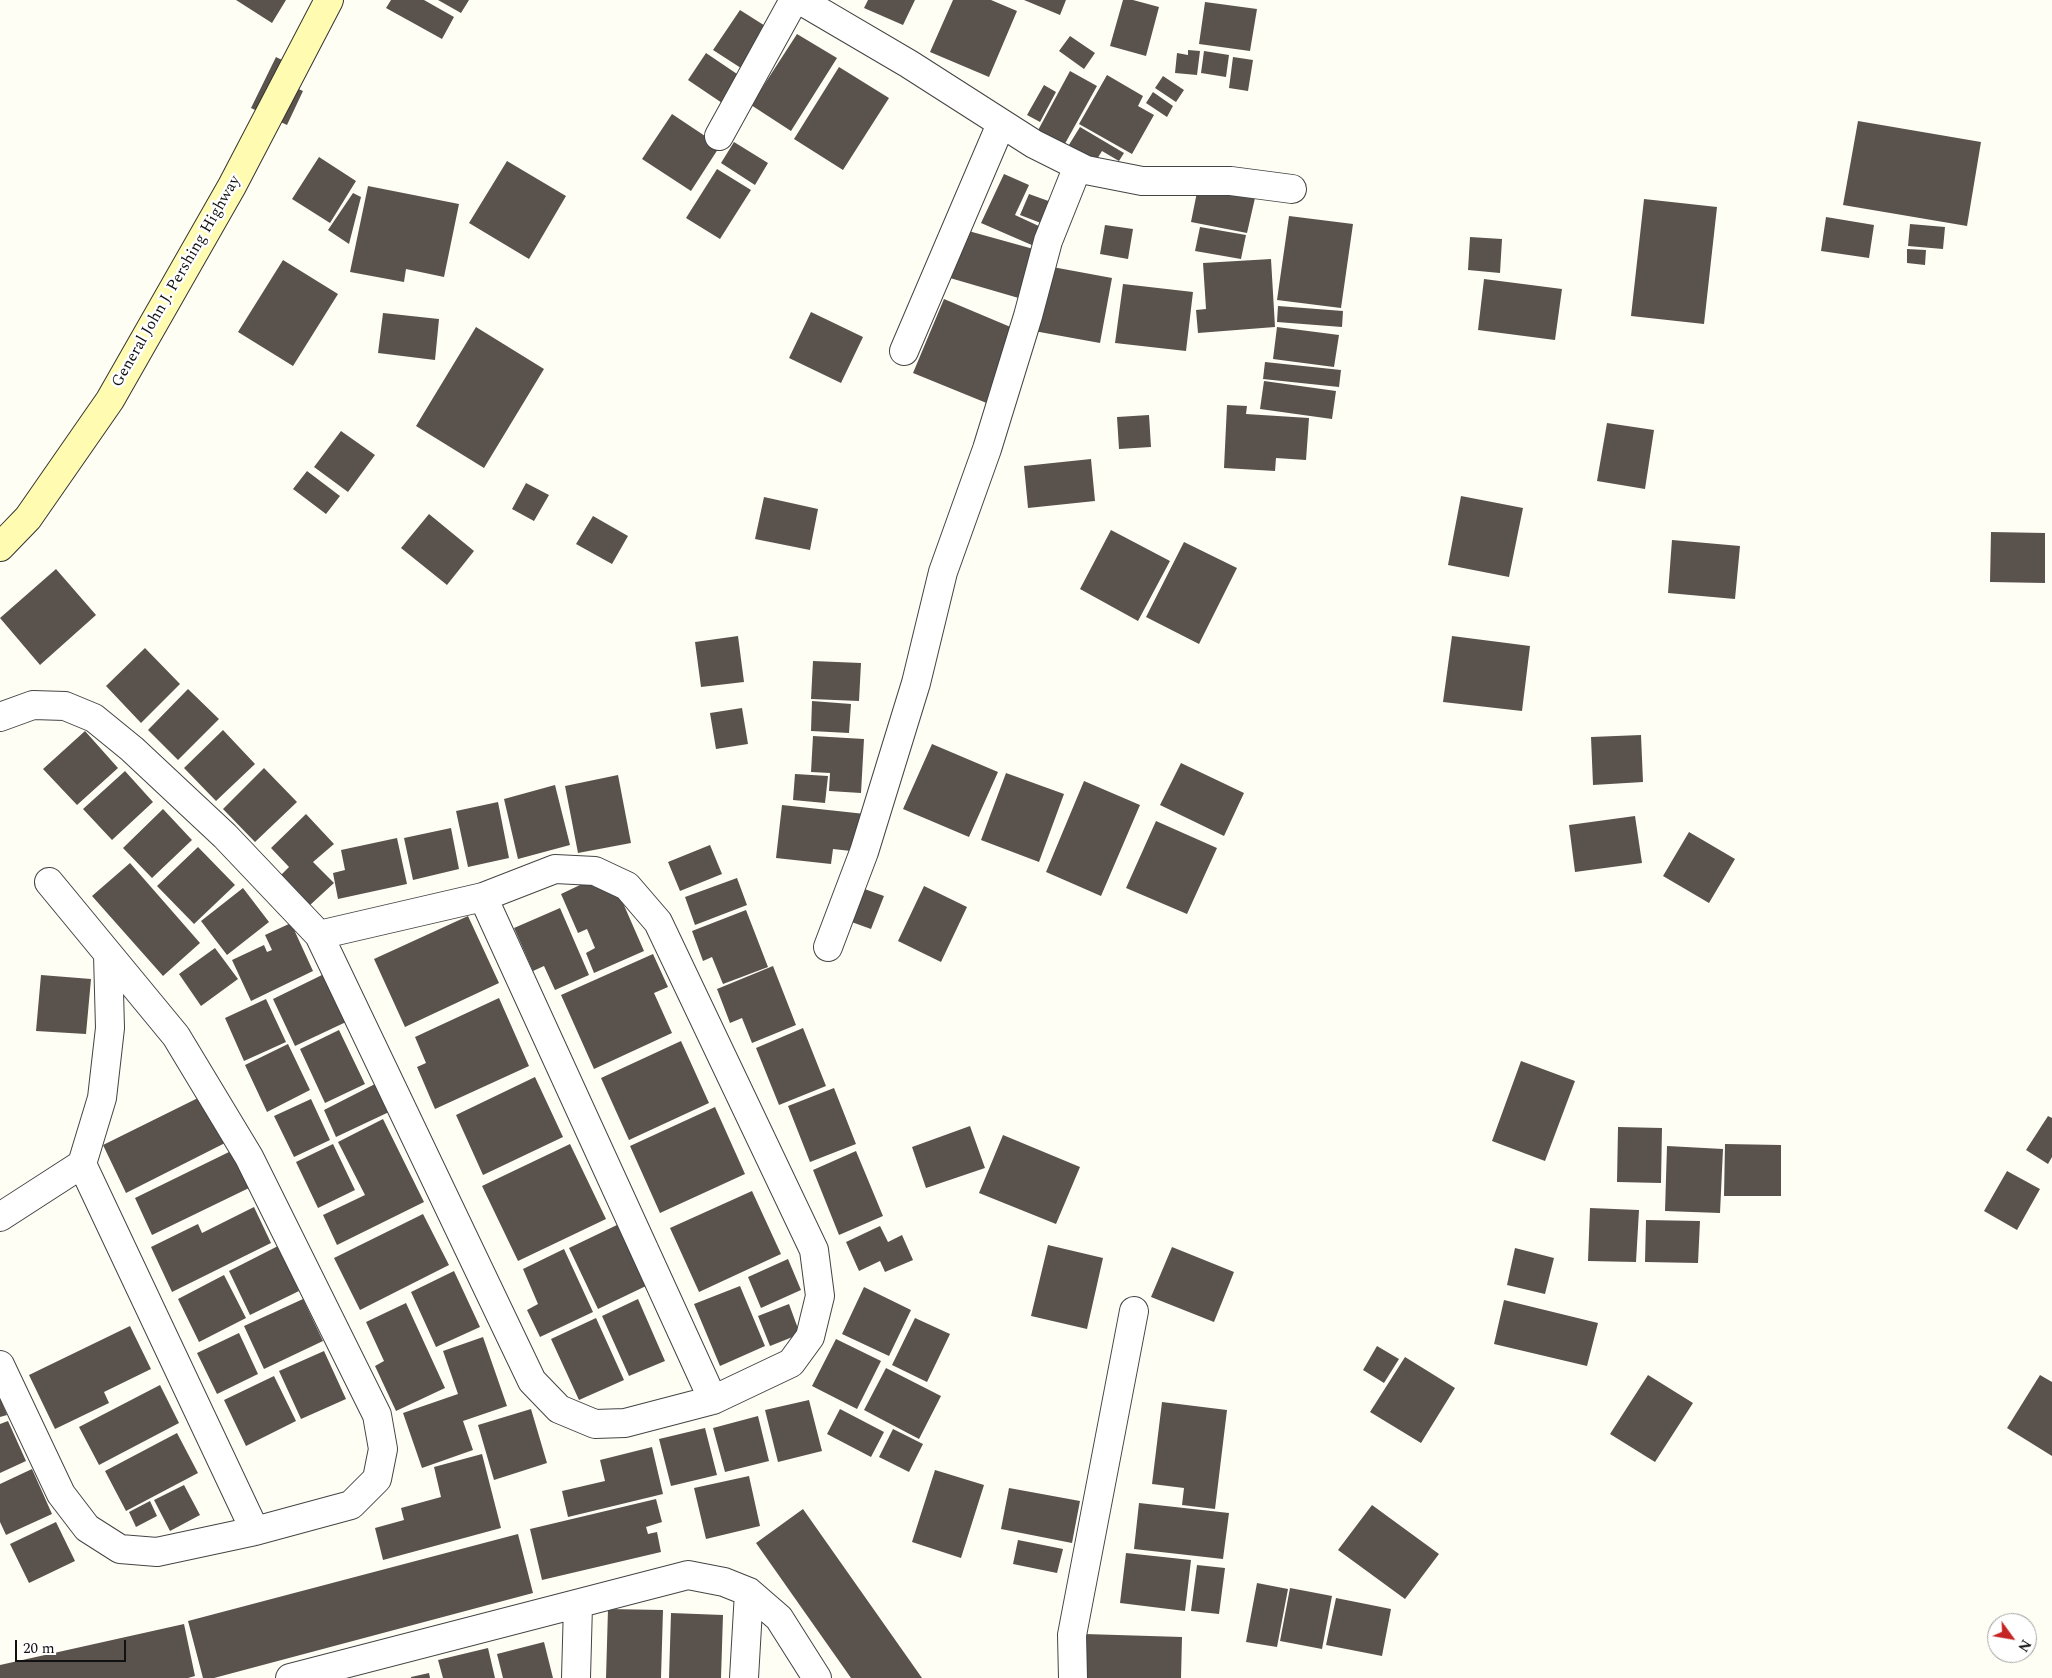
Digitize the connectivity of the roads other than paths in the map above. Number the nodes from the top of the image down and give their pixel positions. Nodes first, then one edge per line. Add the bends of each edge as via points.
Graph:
1 (329, 0) edge
2 (794, 0) edge
3 (800, 0) edge
4 (1001, 124) junction
5 (719, 136) dead end
6 (1078, 166) junction
7 (1292, 189) dead end
8 (904, 351) dead end
9 (0, 547) edge
10 (0, 717) edge
11 (49, 882) dead end
12 (483, 896) junction
13 (319, 935) junction
14 (828, 947) dead end
15 (108, 954) junction
16 (82, 1164) junction
17 (0, 1217) edge
18 (1134, 1311) dead end
19 (0, 1364) edge
20 (713, 1400) junction
21 (255, 1531) junction
22 (749, 1592) junction
23 (578, 1605) junction
24 (290, 1678) edge
25 (576, 1678) edge
26 (744, 1678) edge
27 (817, 1678) edge
28 (1074, 1678) edge

1 - 9 main road, General John J. Pershing Highway via 232,186 110,400 28,518
2 - 5 street
3 - 4 street via 909,64
4 - 6 street
4 - 8 street
6 - 7 street via 1142,182 1232,181
6 - 14 street via 1048,240 987,449 943,572 916,683 864,852
10 - 13 street via 33,705 65,706 94,718 225,836
11 - 15 street
12 - 13 street
12 - 20 street
12 - 20 street via 555,869 595,872 627,886 658,922 814,1250 820,1296 810,1336 791,1363
13 - 20 street via 532,1381 559,1409 595,1424 625,1423
15 - 16 street via 110,1028 103,1090
15 - 21 street via 176,1036 249,1156 377,1415 383,1449 377,1479 351,1505
16 - 17 street
16 - 21 street
18 - 28 street via 1072,1635
19 - 21 street via 61,1494 87,1528 120,1549 157,1552
22 - 23 street via 724,1582 688,1575
22 - 26 street
22 - 27 street via 779,1618
23 - 24 street
23 - 25 street

